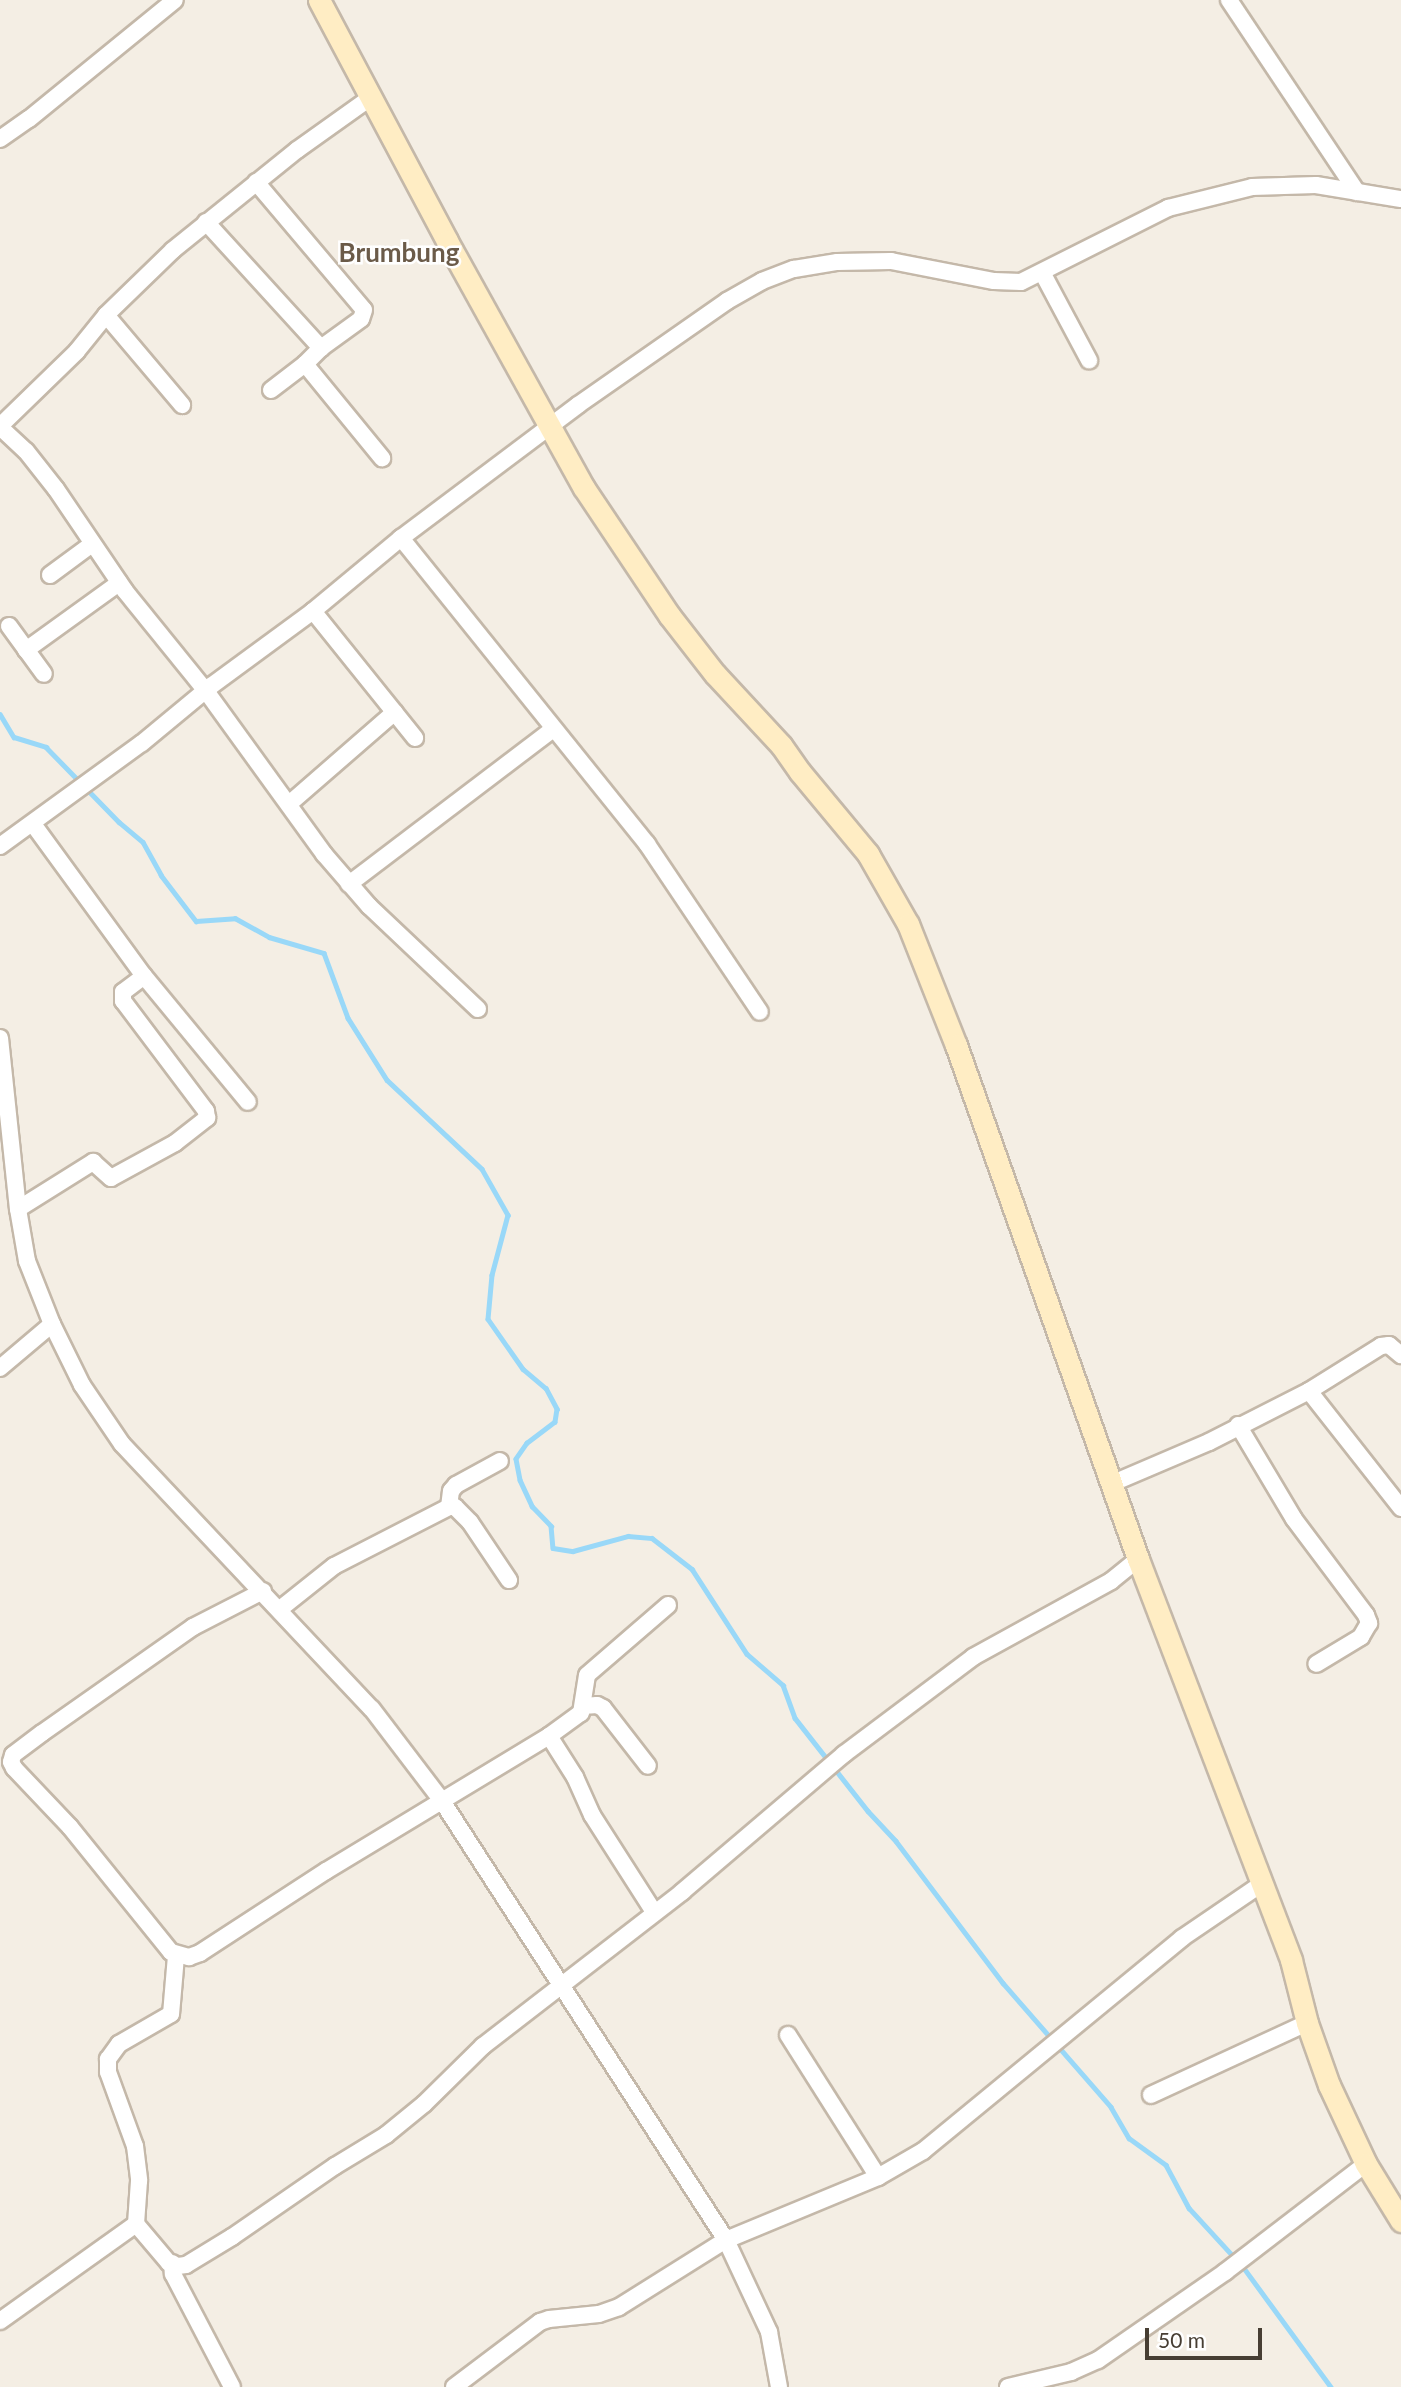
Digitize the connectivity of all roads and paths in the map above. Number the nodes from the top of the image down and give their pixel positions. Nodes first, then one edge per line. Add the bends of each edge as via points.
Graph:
1 (175, 0) edge
2 (319, 0) edge
3 (1239, 4) edge
4 (370, 98) junction
5 (0, 139) edge
6 (256, 182) junction
7 (1357, 192) junction
8 (1401, 199) edge
9 (206, 222) junction
10 (1043, 274) junction
11 (106, 315) junction
12 (321, 348) junction
13 (1089, 360) dead end
14 (305, 364) junction
15 (271, 390) dead end
16 (182, 405) dead end
17 (1, 424) edge
18 (551, 427) junction
19 (382, 458) dead end
20 (401, 538) junction
21 (92, 544) junction
22 (50, 575) dead end
23 (119, 583) junction
24 (313, 611) junction
25 (9, 626) dead end
26 (26, 650) junction
27 (44, 674) dead end
28 (205, 691) junction
29 (395, 712) junction
30 (553, 729) junction
31 (415, 738) dead end
32 (289, 804) junction
33 (33, 824) junction
34 (0, 846) edge
35 (349, 884) junction
36 (144, 976) junction
37 (478, 1009) dead end
38 (760, 1012) dead end
39 (0, 1038) edge
40 (248, 1102) dead end
41 (18, 1209) junction
42 (52, 1324) junction
43 (1401, 1355) edge
44 (0, 1368) edge
45 (1309, 1391) junction
46 (1238, 1425) junction
47 (500, 1461) dead end
48 (1113, 1483) junction
49 (449, 1507) junction
50 (1401, 1508) edge
51 (1138, 1559) junction
52 (509, 1580) dead end
53 (263, 1591) junction
54 (668, 1605) dead end
55 (280, 1609) junction
56 (1316, 1664) dead end
57 (583, 1706) junction
58 (549, 1736) junction
59 (648, 1766) dead end
60 (442, 1801) junction
61 (1260, 1885) junction
62 (654, 1912) junction
63 (176, 1956) junction
64 (562, 1983) junction
65 (1307, 2024) junction
66 (788, 2035) dead end
67 (1151, 2095) dead end
68 (1366, 2164) junction
69 (878, 2177) junction
70 (1401, 2221) edge
71 (136, 2224) junction
72 (726, 2240) junction
73 (172, 2263) junction
74 (0, 2321) edge
75 (232, 2387) edge
76 (453, 2387) edge
77 (779, 2387) edge
78 (1008, 2387) edge

1 - 5 street
2 - 4 street
3 - 7 street
4 - 6 street
4 - 18 street
6 - 9 street
6 - 12 street via 364,310 362,319
7 - 8 street
7 - 10 street via 1316,185 1252,187 1168,208
9 - 11 street
9 - 12 street
10 - 13 street
10 - 18 street via 1021,282 994,281 891,261 836,262 794,269 727,301
11 - 16 street
11 - 17 street via 78,351
12 - 14 street
14 - 15 street
14 - 19 street
17 - 21 street via 41,470
18 - 20 street
18 - 48 street via 583,488 670,615 868,854 908,924
20 - 24 street
20 - 30 street
21 - 22 street
21 - 23 street
23 - 26 street
23 - 28 street
24 - 28 street
24 - 29 street
25 - 26 street
26 - 27 street
28 - 32 street
28 - 33 street
29 - 31 street
29 - 32 street
30 - 35 street
30 - 38 street via 647,844
32 - 35 street
33 - 34 street
33 - 36 street
35 - 37 street
36 - 40 street
36 - 41 street via 123,992 123,1001 207,1118 176,1143 111,1178 93,1162
39 - 41 street
41 - 42 street via 27,1261
42 - 44 street
42 - 53 street via 82,1385 122,1444
43 - 45 street via 1389,1345 1381,1346
45 - 46 street
45 - 50 street
46 - 48 street
46 - 56 street via 1294,1519 1369,1623 1361,1637
47 - 49 street via 456,1485
48 - 51 street
49 - 52 street via 470,1522
49 - 55 street via 334,1566
51 - 61 street
51 - 62 street via 1111,1581 973,1657 811,1780
53 - 55 street
53 - 63 street via 193,1627 42,1733 13,1755 11,1762
54 - 57 street via 587,1675
55 - 60 street via 373,1709
57 - 58 street via 578,1716
57 - 59 street via 603,1708
58 - 60 street
58 - 62 street via 592,1815
60 - 63 street via 200,1953
60 - 64 street
61 - 65 street via 1291,1960
61 - 69 street via 1182,1938 923,2151
62 - 64 street
63 - 71 street via 171,2014 119,2043 108,2059 108,2072 138,2164
64 - 72 street
64 - 73 street via 483,2046 386,2135 186,2265
65 - 67 street
65 - 68 street
66 - 69 street
68 - 70 street
68 - 78 street via 1226,2272 1098,2360 1071,2372
69 - 72 street
71 - 73 street
71 - 74 street
72 - 76 street via 620,2307 532,2326
72 - 77 street via 769,2332
73 - 75 street via 173,2274

